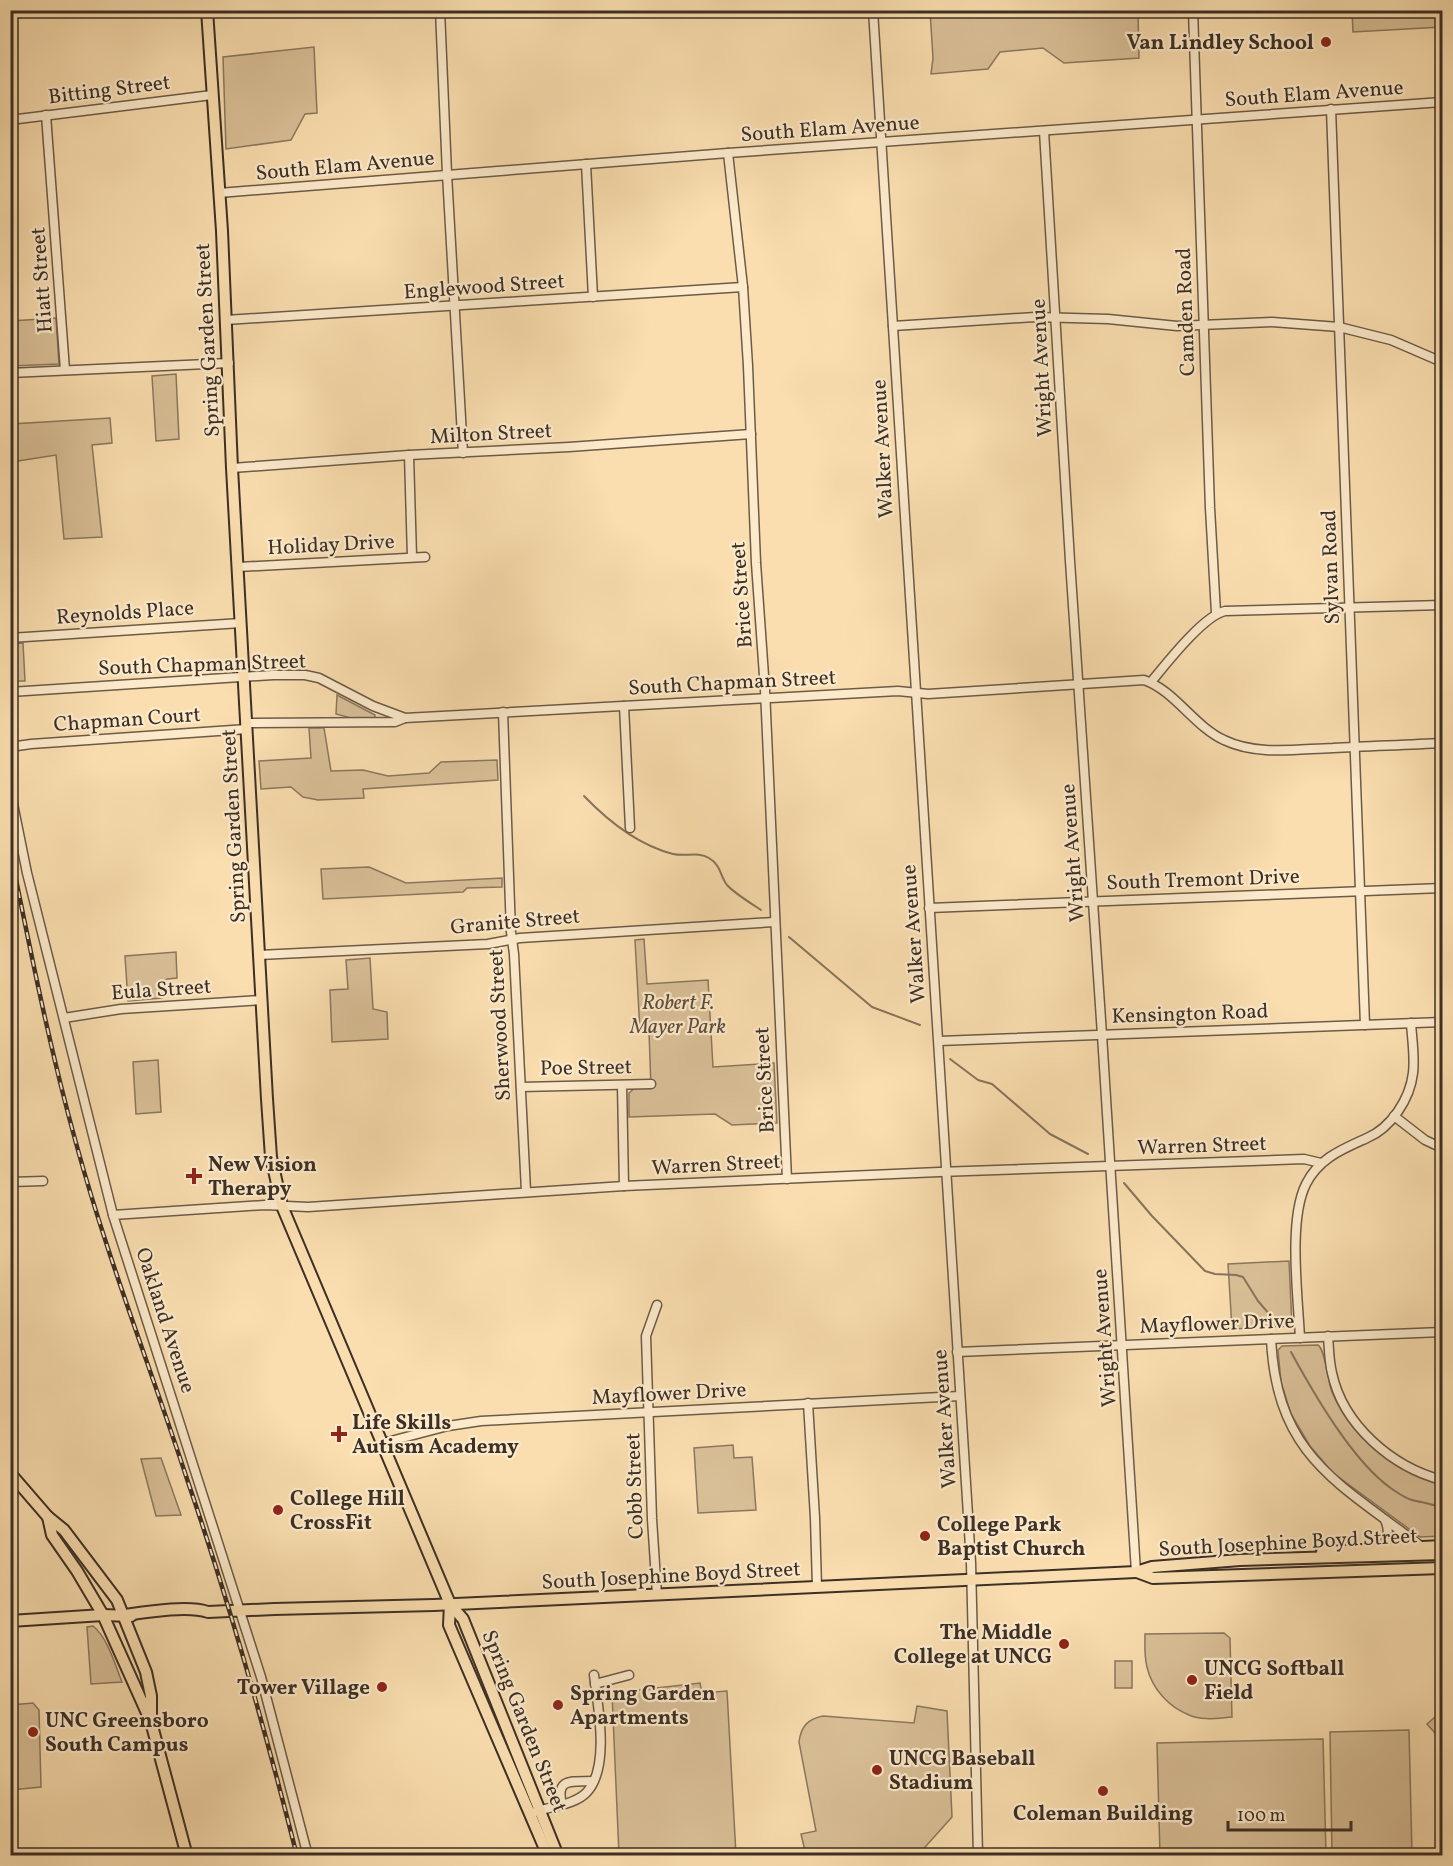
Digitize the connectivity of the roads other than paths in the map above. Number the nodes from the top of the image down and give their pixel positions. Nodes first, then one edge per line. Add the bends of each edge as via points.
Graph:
1 (207, 10) edge
2 (440, 10) edge
3 (873, 10) edge
4 (1193, 10) edge
5 (212, 94) junction
6 (1443, 102) edge
7 (1331, 109) junction
8 (46, 115) junction
9 (1196, 118) junction
10 (10, 120) edge
11 (1044, 131) junction
12 (881, 142) junction
13 (728, 153) junction
14 (586, 164) junction
15 (447, 174) junction
16 (219, 193) junction
17 (743, 287) junction
18 (592, 297) junction
19 (455, 305) junction
20 (1056, 319) junction
21 (226, 320) junction
22 (1204, 325) junction
23 (893, 326) junction
24 (1339, 327) junction
25 (1443, 362) edge
26 (229, 363) junction
27 (65, 370) junction
28 (10, 373) edge
29 (751, 434) junction
30 (464, 453) junction
31 (409, 455) junction
32 (232, 468) junction
33 (412, 557) junction
34 (425, 557) dead end
35 (238, 567) junction
36 (1443, 605) edge
37 (1350, 608) junction
38 (1216, 613) junction
39 (241, 623) junction
40 (10, 638) edge
41 (244, 677) junction
42 (1151, 682) junction
43 (1079, 684) junction
44 (10, 692) edge
45 (916, 694) junction
46 (765, 699) junction
47 (624, 706) junction
48 (503, 712) junction
49 (405, 718) junction
50 (247, 726) junction
51 (1443, 743) edge
52 (10, 747) edge
53 (1355, 747) junction
54 (10, 789) edge
55 (630, 828) dead end
56 (1443, 888) edge
57 (1360, 891) junction
58 (1094, 901) junction
59 (929, 908) junction
60 (774, 922) junction
61 (513, 940) junction
62 (259, 955) junction
63 (262, 1000) junction
64 (64, 1018) junction
65 (1443, 1022) edge
66 (1411, 1023) junction
67 (1365, 1024) junction
68 (1102, 1035) junction
69 (939, 1041) junction
70 (651, 1084) dead end
71 (622, 1085) junction
72 (521, 1087) junction
73 (1394, 1116) junction
74 (1443, 1148) edge
75 (1322, 1163) junction
76 (1111, 1167) junction
77 (947, 1171) junction
78 (787, 1179) junction
79 (43, 1181) dead end
80 (10, 1182) edge
81 (624, 1186) junction
82 (526, 1191) junction
83 (282, 1206) junction
84 (113, 1215) junction
85 (657, 1305) dead end
86 (1443, 1332) edge
87 (1328, 1336) junction
88 (1300, 1338) junction
89 (1271, 1339) junction
90 (1122, 1344) junction
91 (957, 1352) junction
92 (960, 1396) junction
93 (808, 1403) junction
94 (649, 1412) junction
95 (383, 1443) junction
96 (10, 1473) edge
97 (1443, 1480) edge
98 (48, 1517) junction
99 (1385, 1520) junction
100 (1443, 1546) edge
101 (1422, 1547) junction
102 (1381, 1549) junction
103 (1443, 1554) edge
104 (1292, 1558) junction
105 (1443, 1568) edge
106 (1136, 1572) junction
107 (972, 1579) junction
108 (817, 1587) junction
109 (657, 1595) junction
110 (450, 1604) junction
111 (241, 1611) junction
112 (103, 1615) junction
113 (125, 1615) junction
114 (10, 1621) edge
115 (629, 1675) dead end
116 (152, 1722) junction
117 (593, 1781) junction
118 (562, 1804) junction
119 (536, 1812) junction
120 (188, 1856) edge
121 (308, 1856) edge
122 (548, 1856) edge
123 (558, 1856) edge
124 (978, 1856) edge

1 - 5 main road, Spring Garden Street
2 - 15 street
3 - 12 street, Walker Avenue
4 - 9 street, Camden Road
5 - 8 street, Bitting Street
5 - 16 main road, Spring Garden Street
6 - 7 street, South Elam Avenue
7 - 9 street, South Elam Avenue
7 - 24 street, Sylvan Road
8 - 10 street, Bitting Street
8 - 27 street, Hiatt Street
9 - 11 street, South Elam Avenue
9 - 22 street, Camden Road
11 - 12 street, South Elam Avenue
11 - 20 street, Wright Avenue
12 - 13 street, South Elam Avenue
12 - 23 street, Walker Avenue
13 - 14 street, South Elam Avenue
13 - 17 street, Brice Street
14 - 15 street, South Elam Avenue
14 - 18 street
15 - 16 street, South Elam Avenue
15 - 19 street
16 - 21 main road, Spring Garden Street
17 - 18 street, Englewood Street
17 - 29 street, Brice Street
18 - 19 street, Englewood Street
19 - 21 street, Englewood Street
19 - 30 street
20 - 22 street
20 - 23 street
20 - 43 street, Wright Avenue
21 - 26 main road, Spring Garden Street
22 - 24 street via 1272,322
22 - 38 street, Camden Road
23 - 45 street, Walker Avenue
24 - 25 street via 1391,340
24 - 37 street, Sylvan Road
26 - 27 street
26 - 32 main road, Spring Garden Street
27 - 28 street
29 - 30 street, Milton Street
29 - 46 street, Brice Street
30 - 31 street, Milton Street
31 - 32 street, Milton Street
31 - 33 street
32 - 35 main road, Spring Garden Street
33 - 34 street, Holiday Drive
33 - 35 street, Holiday Drive
35 - 39 main road, Spring Garden Street
36 - 37 street
37 - 38 street
37 - 53 street, Sylvan Road
38 - 42 street
39 - 40 street, Reynolds Place
39 - 41 main road, Spring Garden Street
41 - 44 street, South Chapman Street
41 - 49 street, South Chapman Street via 294,674 319,678
41 - 50 main road, Spring Garden Street
42 - 43 street, South Chapman Street
42 - 53 street via 1224,740 1258,750
43 - 45 street, South Chapman Street
43 - 58 street, Wright Avenue
45 - 46 street, South Chapman Street via 898,691
45 - 59 street, Walker Avenue
46 - 47 street, South Chapman Street
46 - 60 street, Brice Street
47 - 48 street, South Chapman Street
47 - 55 street
48 - 49 street, South Chapman Street
48 - 61 street, Sherwood Street
49 - 50 street, Chapman Court via 395,722
50 - 52 street, Chapman Court
50 - 62 main road, Spring Garden Street
51 - 53 street
53 - 57 street, Sylvan Road
54 - 64 street, Oakland Avenue
56 - 57 street, South Tremont Drive
57 - 58 street, South Tremont Drive
57 - 67 street, Sylvan Road
58 - 59 street, South Tremont Drive
58 - 68 street, Wright Avenue
59 - 69 street, Walker Avenue
60 - 61 street, Granite Street
60 - 78 street, Brice Street
61 - 62 street, Granite Street
61 - 72 street, Sherwood Street
62 - 63 main road, Spring Garden Street
63 - 64 street, Eula Street via 121,1009
63 - 83 main road, Spring Garden Street via 271,1157
64 - 84 street, Oakland Avenue
65 - 66 street, Kensington Road
66 - 67 street, Kensington Road
66 - 73 street via 1412,1078 1404,1102
67 - 68 street, Kensington Road
68 - 69 street, Kensington Road
68 - 76 street, Wright Avenue
69 - 77 street, Walker Avenue
70 - 71 street, Poe Street
71 - 72 street, Poe Street
71 - 81 street
72 - 82 street, Sherwood Street
73 - 74 street via 1425,1140
73 - 75 street via 1380,1131
75 - 76 street, Warren Street via 1304,1159
75 - 88 street via 1307,1182 1296,1221
76 - 77 street, Warren Street
76 - 90 street, Wright Avenue
77 - 78 street, Warren Street
77 - 91 street, Walker Avenue
78 - 81 street, Warren Street
79 - 80 street
81 - 82 street, Warren Street
82 - 83 street, Warren Street
83 - 84 street, Warren Street
83 - 95 main road, Spring Garden Street
84 - 111 street, Oakland Avenue
85 - 94 street, Cobb Street via 646,1336
86 - 87 street, Mayflower Drive
87 - 88 street, Mayflower Drive
87 - 97 street via 1336,1388 1360,1428 1389,1455
88 - 89 street, Mayflower Drive
89 - 90 street, Mayflower Drive
89 - 99 street via 1276,1384 1284,1411 1304,1447 1325,1472
90 - 91 street, Mayflower Drive
90 - 106 street, Wright Avenue
91 - 92 street, Walker Avenue
92 - 93 street, Mayflower Drive
92 - 107 street, Walker Avenue
93 - 94 street, Mayflower Drive
93 - 108 street
94 - 95 street, Mayflower Drive via 481,1421
94 - 109 street, Cobb Street
95 - 110 main road, Spring Garden Street
96 - 98 main road
98 - 112 main road via 52,1536
98 - 113 main road via 78,1547
99 - 101 street
99 - 102 street via 1388,1537
100 - 101 main road
101 - 102 main road
102 - 104 main road
103 - 104 main road, South Josephine Boyd Street
104 - 106 main road, South Josephine Boyd Street via 1152,1567
105 - 106 main road, South Josephine Boyd Street via 1152,1578
106 - 107 main road, South Josephine Boyd Street
107 - 108 main road, South Josephine Boyd Street
107 - 124 street, Walker Avenue
108 - 109 main road, South Josephine Boyd Street
109 - 110 main road, South Josephine Boyd Street
110 - 111 main road, South Josephine Boyd Street
110 - 119 main road, Spring Garden Street via 449,1625
111 - 113 main road, South Josephine Boyd Street via 158,1618
111 - 121 street, Oakland Avenue
112 - 113 main road, South Josephine Boyd Street
112 - 114 main road, South Josephine Boyd Street
112 - 116 main road
113 - 116 main road via 146,1672
115 - 117 street via 594,1679 601,1742
116 - 120 main road
117 - 118 street via 586,1793
117 - 118 street via 563,1785 559,1791
118 - 119 street
119 - 122 main road, Spring Garden Street
119 - 123 main road, Spring Garden Street

